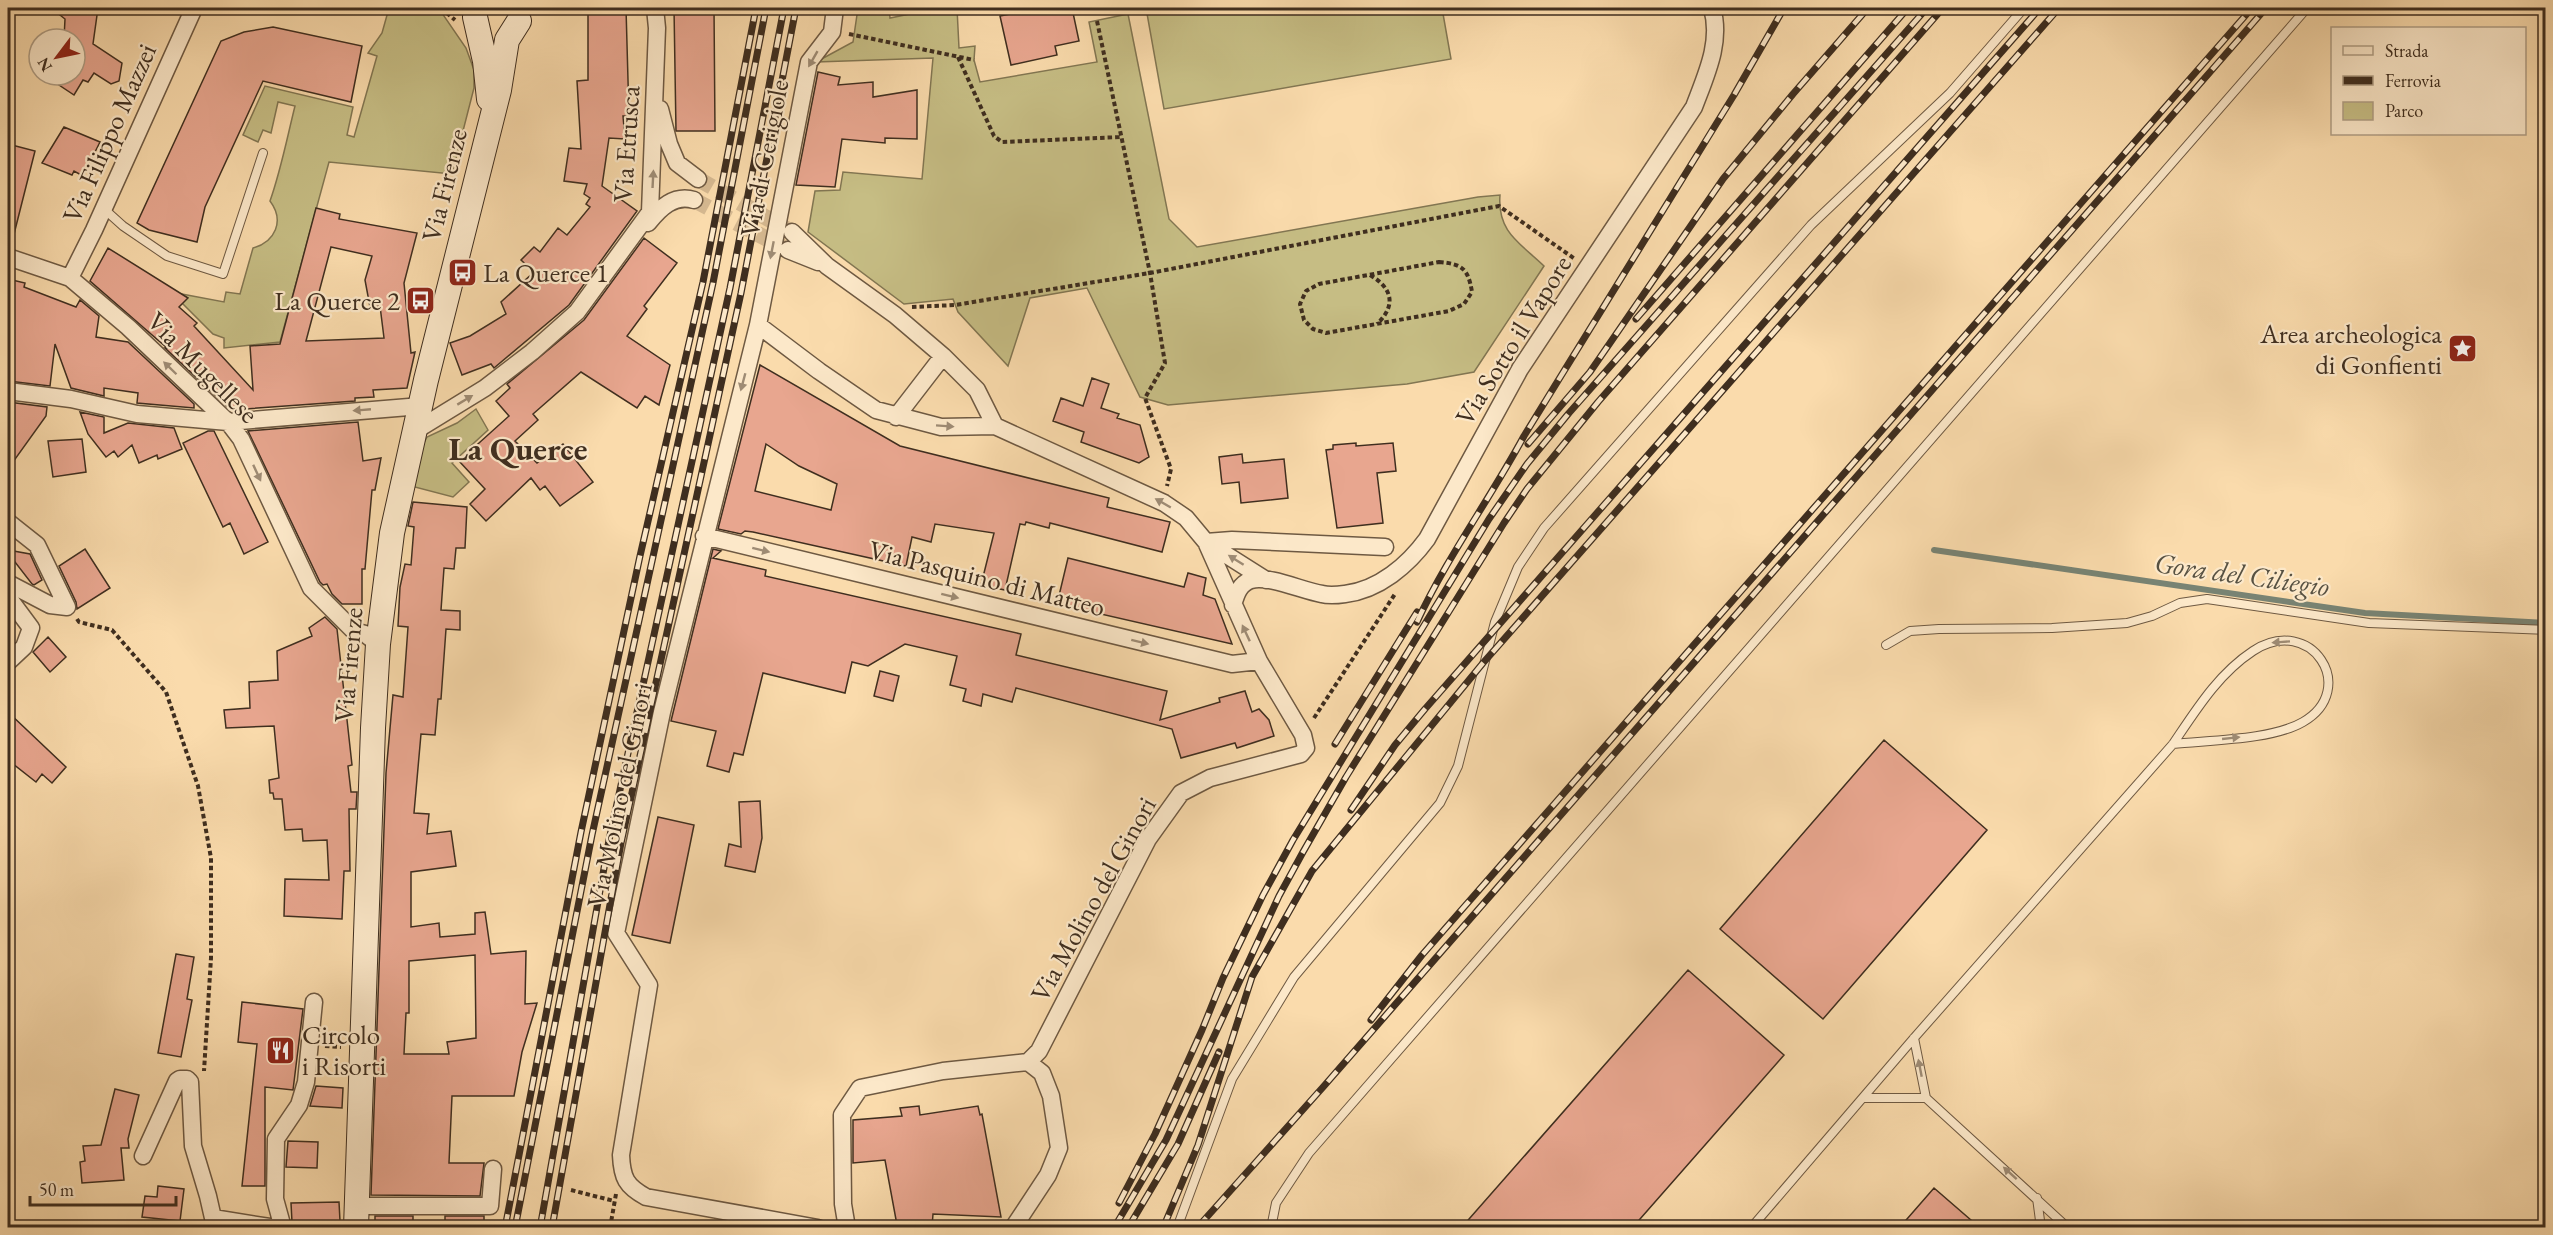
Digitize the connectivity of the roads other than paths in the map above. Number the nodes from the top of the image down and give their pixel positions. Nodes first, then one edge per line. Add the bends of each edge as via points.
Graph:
1 (194, 8) edge
2 (655, 8) edge
3 (835, 8) edge
4 (1712, 8) edge
5 (2024, 8) edge
6 (2307, 8) edge
7 (471, 12) edge
8 (526, 14) edge
9 (655, 80) junction
10 (491, 119) junction
11 (263, 153) dead end
12 (698, 179) tunnel mouth
13 (694, 200) tunnel mouth
14 (103, 208) junction
15 (792, 232) tunnel mouth
16 (788, 250) tunnel mouth
17 (8, 257) edge
18 (827, 266) junction
19 (608, 273) junction
20 (70, 278) junction
21 (758, 326) junction
22 (943, 356) junction
23 (8, 391) edge
24 (421, 406) junction
25 (896, 417) junction
26 (228, 422) junction
27 (994, 426) junction
28 (415, 431) junction
29 (8, 522) edge
30 (704, 536) junction
31 (1206, 542) junction
32 (1385, 547) dead end
33 (1266, 580) junction
34 (8, 583) edge
35 (8, 597) edge
36 (1233, 605) junction
37 (2546, 630) edge
38 (378, 644) junction
39 (1886, 645) dead end
40 (1259, 661) junction
41 (8, 662) edge
42 (2173, 744) junction
43 (314, 1002) dead end
44 (1914, 1038) junction
45 (1028, 1062) junction
46 (1863, 1098) junction
47 (1926, 1098) junction
48 (143, 1156) dead end
49 (493, 1169) dead end
50 (2037, 1198) junction
51 (354, 1222) edge
52 (276, 1227) edge
53 (283, 1227) edge
54 (818, 1227) edge
55 (847, 1227) edge
56 (1013, 1227) edge
57 (1177, 1227) edge
58 (1271, 1227) edge
59 (1751, 1227) edge
60 (2041, 1227) edge
61 (2068, 1227) edge

1 - 14 street, Via Filippo Mazzei
2 - 9 street, Via Etrusca
3 -> 21 street, Via di Cerigiole via 832,32 809,63
4 - 33 street, Via Sotto il Vapore via 1712,60 1694,107 1520,369 1413,558 1371,586 1348,594 1325,595
5 - 57 lane via 1950,93 1810,225 1544,528 1518,567 1495,622 1458,766 1448,788 1440,803 1294,977 1232,1079
6 - 58 lane via 1309,1153 1276,1203
7 - 8 main road, Via Firenze via 497,25
7 - 10 main road, Via Firenze via 485,62
8 - 10 main road, Via Firenze via 507,40
9 - 12 street via 673,154 677,163
19 -> 9 street, Via Etrusca via 651,212
10 - 24 main road, Via Firenze
11 - 14 lane via 223,274 167,256
13 - 19 street via 674,200 654,215
14 - 20 street, Via Filippo Mazzei
15 - 18 street
16 - 18 street
17 - 20 street, Via Mugellese
18 - 22 street
28 -> 19 street, Via Etrusca via 485,388 532,352 577,312
26 -> 20 street, Via Mugellese
21 - 25 street via 876,410
21 -> 30 street, Via Molino del Ginori
22 - 25 street
22 - 27 street via 977,390
23 - 26 street via 71,399 137,414
24 -> 26 street
24 - 28 main road, Via Firenze
25 -> 27 street via 941,427
26 -> 38 street, Via Mugellese via 241,439 311,588 354,631
31 -> 27 street via 1186,518 1164,503
28 - 38 main road, Via Firenze via 392,533
29 - 34 street via 36,546 68,607 50,605
30 -> 40 street, Via Pasquino di Matteo via 1232,664
30 - 54 street, Via Molino del Ginori via 616,933 649,985 621,1155 622,1173 631,1189 646,1197
31 - 32 street
33 -> 31 street, Via Sotto il Vapore
31 - 36 street
33 - 36 street via 1251,580 1241,586
35 - 41 street via 31,628 24,647
40 -> 36 street
37 - 39 lane via 2369,623 2207,599 2180,603 2127,623 1910,631
38 - 51 main road, Via Firenze
40 - 45 street, Via Molino del Ginori via 1303,735 1306,748 1301,754 1210,778 1181,793 1148,839 1045,1040
42 -> 42 lane via 2269,733 2304,722 2324,702 2329,688 2322,660 2312,647 2298,642 2275,641 2254,650 2210,691
42 - 44 lane
43 - 53 street via 306,1082 299,1105 276,1138 275,1199
44 - 46 lane
47 -> 44 lane
45 - 55 street via 943,1071 860,1088 842,1115
45 - 56 street via 1042,1073 1051,1096 1059,1148 1048,1175
46 - 47 lane
46 - 59 lane
50 -> 47 lane
48 - 52 street via 177,1081 187,1079 193,1146 213,1218
49 - 51 street via 490,1206
50 - 60 lane
50 - 61 lane

